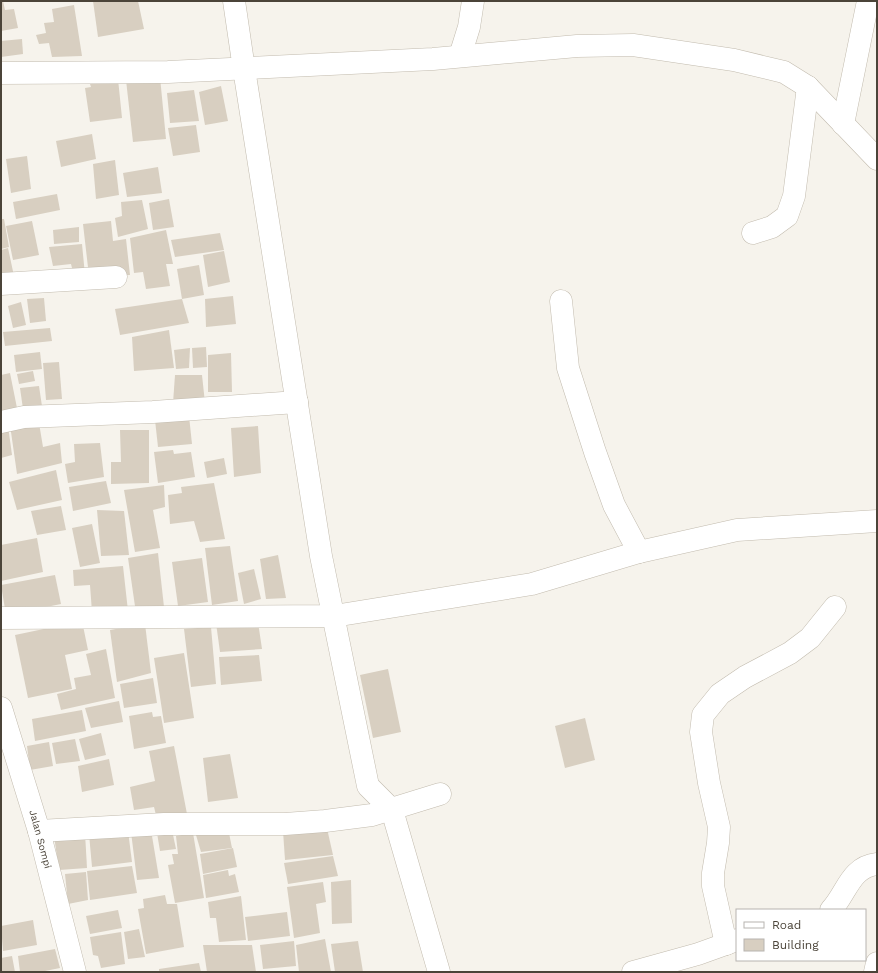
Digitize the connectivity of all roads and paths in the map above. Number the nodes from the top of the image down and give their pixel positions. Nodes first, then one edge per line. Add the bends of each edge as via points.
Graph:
1 (234, 1) edge
2 (473, 1) edge
3 (868, 1) edge
4 (460, 56) junction
5 (244, 69) junction
6 (1, 73) edge
7 (808, 87) junction
8 (843, 124) junction
9 (877, 159) edge
10 (753, 233) dead end
11 (116, 277) dead end
12 (1, 284) edge
13 (561, 301) dead end
14 (297, 402) junction
15 (1, 422) edge
16 (877, 521) edge
17 (639, 552) junction
18 (835, 607) dead end
19 (334, 616) junction
20 (1, 618) edge
21 (1, 708) edge
22 (440, 794) dead end
23 (392, 810) junction
24 (39, 831) junction
25 (877, 864) edge
26 (832, 909) edge
27 (731, 942) edge
28 (877, 964) edge
29 (74, 972) edge
30 (439, 972) edge
31 (633, 972) edge
32 (874, 972) edge

1 - 5 street
2 - 4 street via 469,27
3 - 8 street
4 - 5 street
4 - 7 street via 577,46 632,45 734,60 784,72
5 - 6 street
5 - 14 street
7 - 8 street
7 - 10 street via 794,196 787,216 772,227
8 - 9 street
11 - 12 street
13 - 17 street via 568,368 614,505
14 - 15 street via 153,412 24,417
14 - 19 street
16 - 17 street via 737,530
17 - 19 street via 532,584
18 - 27 street via 810,638 790,653 745,677 720,694 703,715 701,732 719,827 713,886
19 - 20 street
19 - 23 street via 368,786
21 - 24 street, Jalan Sompi
22 - 23 street
23 - 24 street via 372,815 285,824 164,824
23 - 30 street
24 - 29 street, Jalan Sompi
25 - 26 street via 865,866 857,871
27 - 31 street
28 - 32 street

